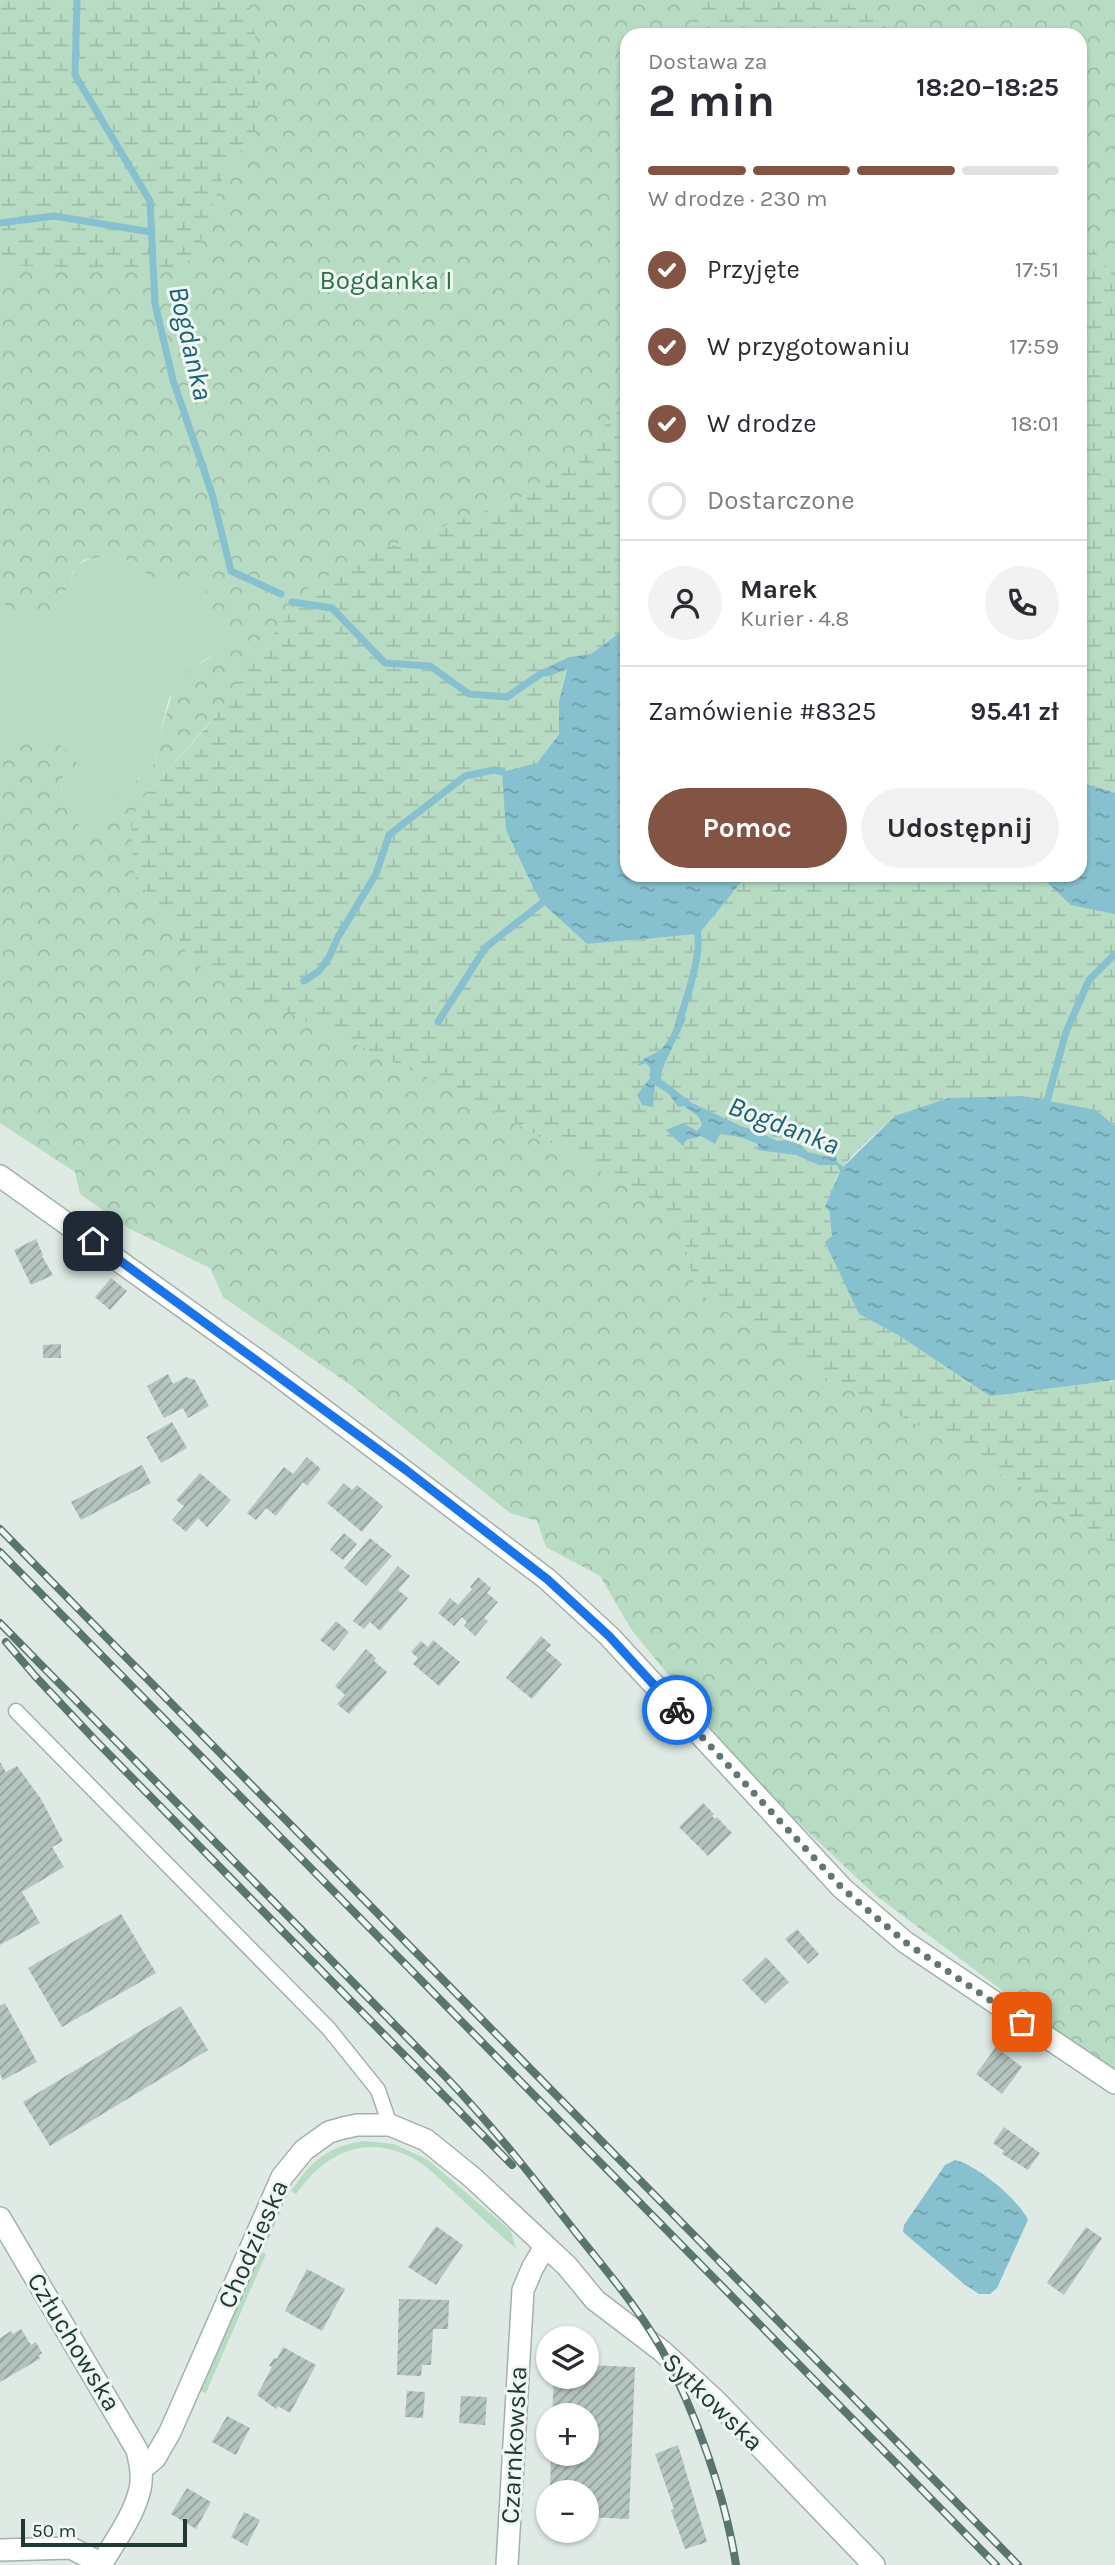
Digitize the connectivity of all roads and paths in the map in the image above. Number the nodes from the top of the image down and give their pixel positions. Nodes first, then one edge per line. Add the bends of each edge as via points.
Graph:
1 (0, 1175) edge
2 (16, 1712) dead end
3 (1115, 2083) edge
4 (390, 2125) junction
5 (0, 2218) edge
6 (545, 2247) junction
7 (141, 2470) junction
8 (0, 2550) edge
9 (101, 2565) edge
10 (507, 2565) edge
11 (874, 2565) edge

1 - 3 street via 267,1367 547,1579 609,1636 798,1843 873,1916
2 - 4 lane via 330,2029 378,2090
4 - 6 street, Chodzieska via 426,2140 446,2155
4 - 7 street, Chodzieska via 357,2125 329,2132 304,2150 282,2176 170,2432 155,2458
5 - 7 street, Człuchowska via 137,2450
6 - 10 street, Czarnkowska via 523,2290
6 - 11 street, Sytkowska via 595,2300 662,2351 717,2402
7 - 9 street, Chodzieska via 140,2490
8 - 9 street via 71,2549

